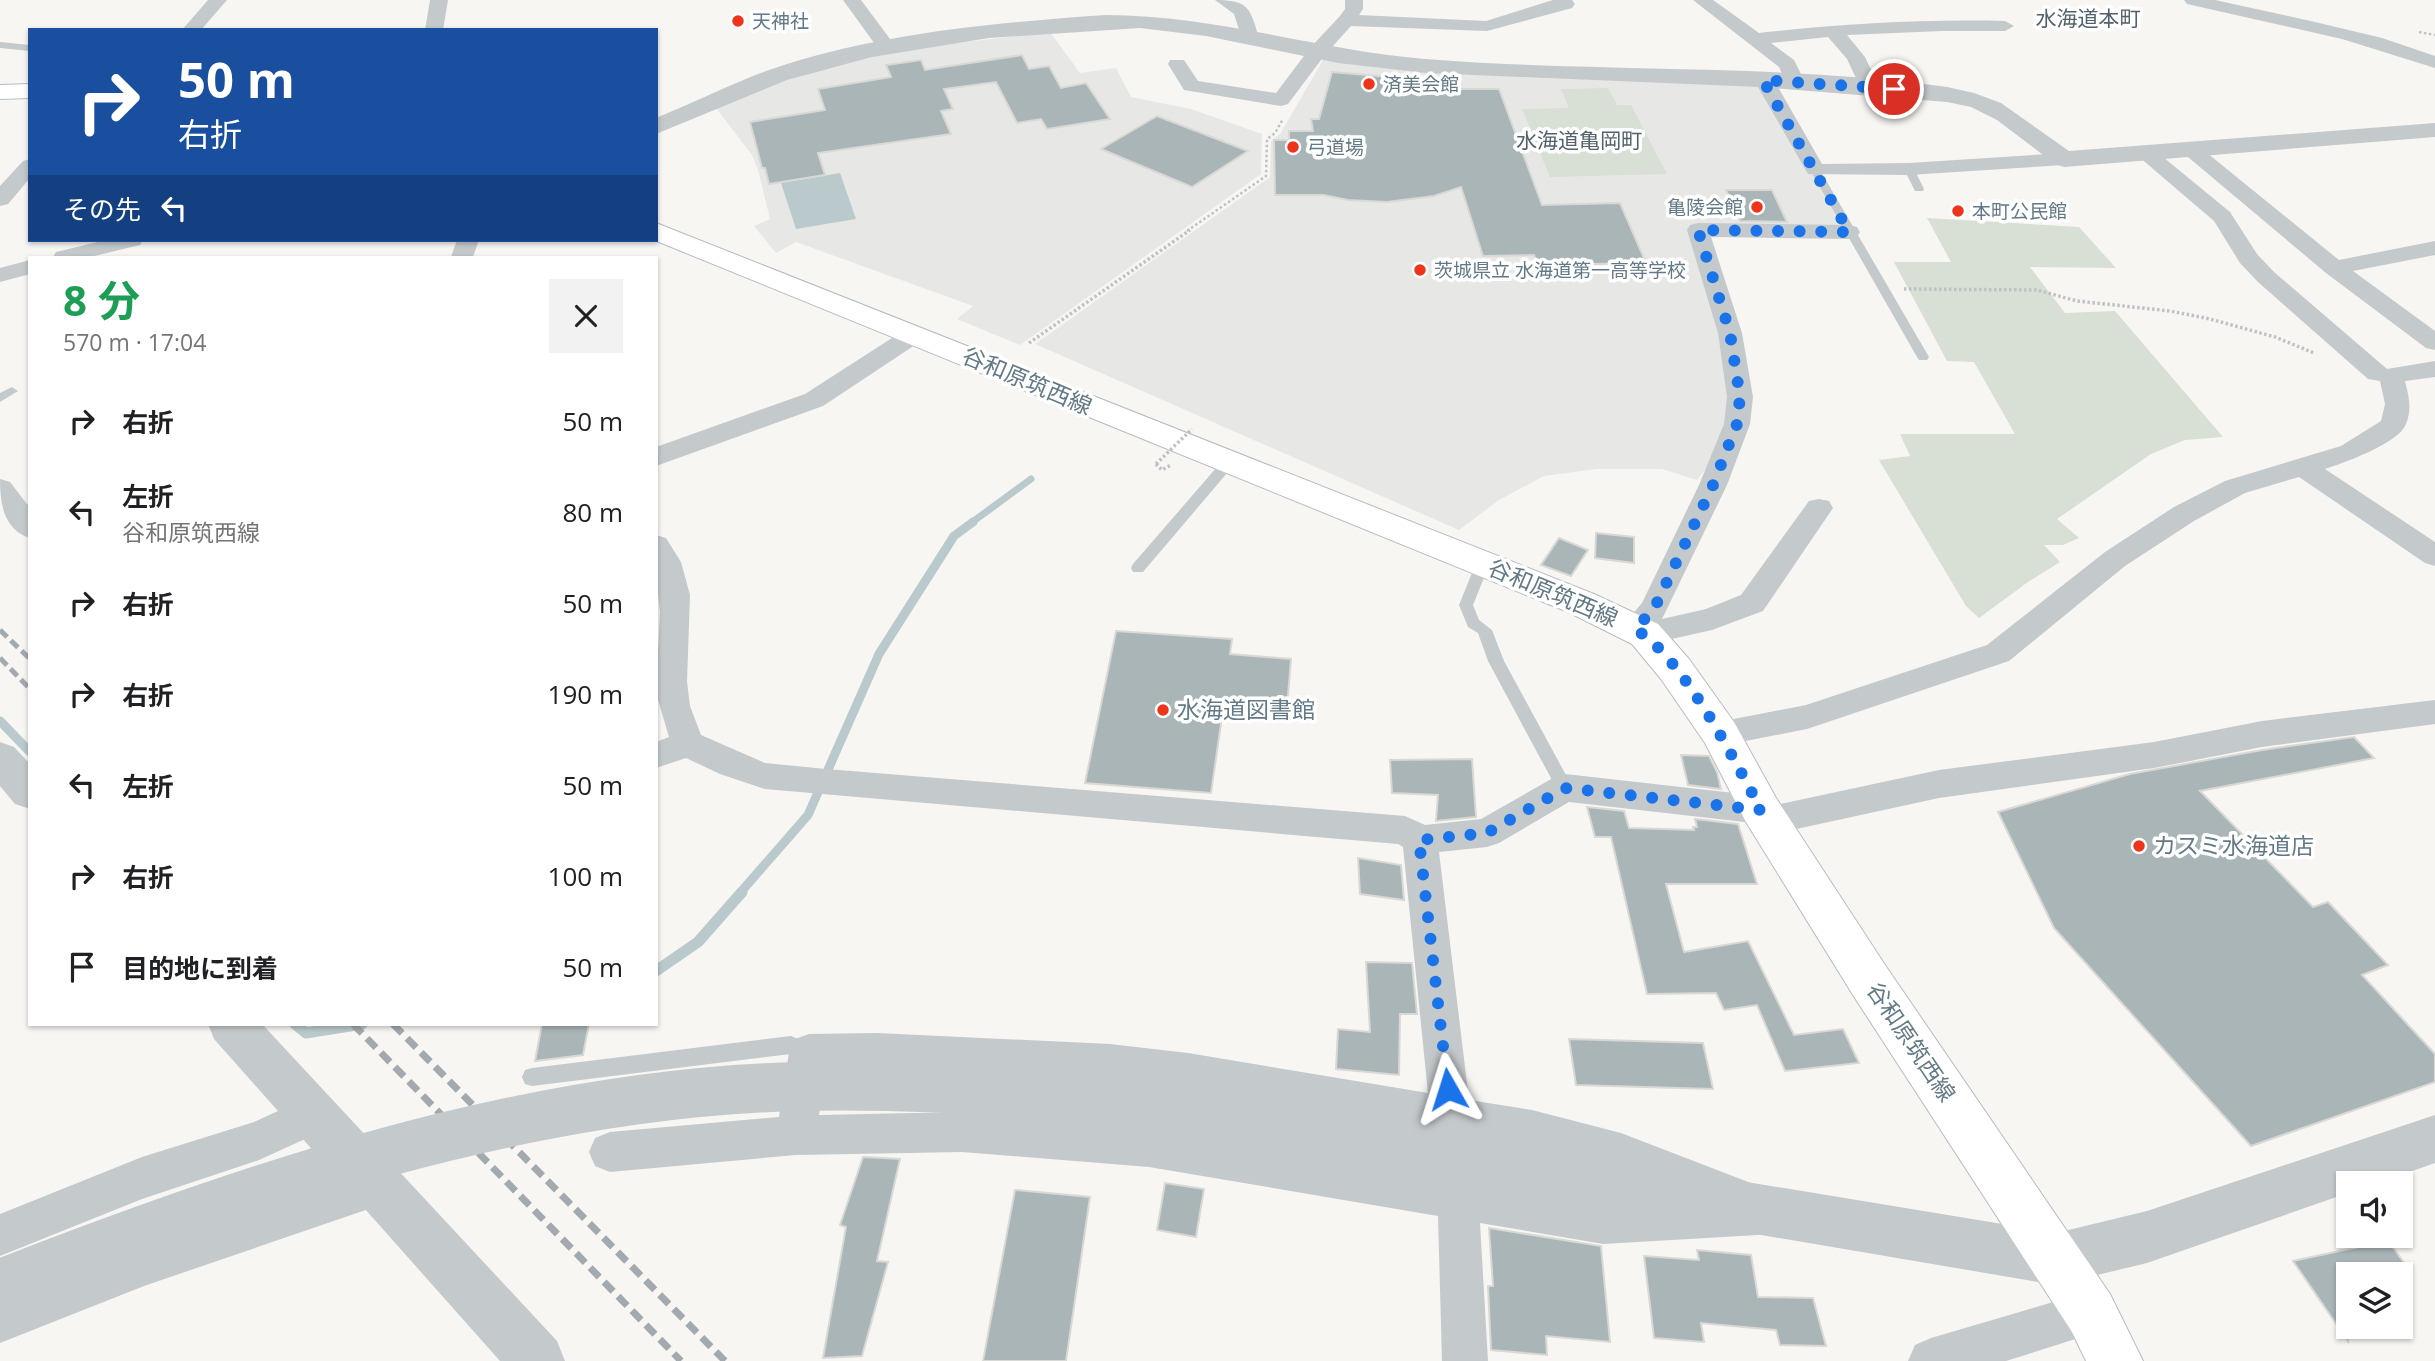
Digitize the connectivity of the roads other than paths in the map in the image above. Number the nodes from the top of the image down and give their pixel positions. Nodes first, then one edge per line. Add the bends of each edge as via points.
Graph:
1 (218, 0) edge
2 (439, 0) edge
3 (852, 0) edge
4 (1224, 0) edge
5 (1354, 0) edge
6 (1562, 0) edge
7 (1702, 0) edge
8 (2193, 0) edge
9 (1472, 9) dead end
10 (1346, 20) junction
11 (1487, 26) junction
12 (2005, 26) dead end
13 (193, 28) edge
14 (433, 28) edge
15 (1832, 30) junction
16 (1250, 38) junction
17 (1755, 39) junction
18 (0, 45) edge
19 (887, 47) junction
20 (28, 48) edge
21 (1317, 52) junction
22 (2435, 62) edge
23 (1177, 64) dead end
24 (1763, 80) junction
25 (1795, 82) junction
26 (1869, 87) junction
27 (28, 91) edge
28 (0, 92) edge
29 (658, 126) edge
30 (2435, 130) edge
31 (2189, 148) junction
32 (2145, 152) junction
33 (2064, 159) junction
34 (28, 167) edge
35 (1909, 169) junction
36 (1815, 170) junction
37 (1919, 189) dead end
38 (0, 199) edge
39 (658, 232) edge
40 (1849, 232) junction
41 (124, 242) edge
42 (2435, 248) edge
43 (68, 256) edge
44 (28, 268) edge
45 (2334, 268) junction
46 (0, 275) edge
47 (915, 334) junction
48 (2435, 343) edge
49 (1923, 358) dead end
50 (2435, 369) edge
51 (2376, 374) junction
52 (658, 456) edge
53 (1228, 463) junction
54 (2304, 467) junction
55 (0, 488) edge
56 (1819, 508) dead end
57 (28, 525) edge
58 (658, 548) edge
59 (2435, 556) edge
60 (1483, 564) junction
61 (1138, 568) dead end
62 (1640, 632) junction
63 (2435, 712) edge
64 (1720, 733) junction
65 (688, 744) junction
66 (658, 754) edge
67 (0, 758) edge
68 (1565, 788) junction
69 (28, 790) edge
70 (1765, 815) junction
71 (1419, 840) junction
72 (233, 1026) edge
73 (809, 1052) junction
74 (532, 1077) dead end
75 (313, 1115) junction
76 (1451, 1117) junction
77 (796, 1135) junction
78 (2435, 1139) edge
79 (610, 1152) dead end
80 (380, 1185) junction
81 (1458, 1199) junction
82 (1775, 1213) junction
83 (0, 1235) edge
84 (2056, 1259) junction
85 (0, 1284) edge
86 (2091, 1313) junction
87 (0, 1321) edge
88 (537, 1361) edge
89 (1465, 1361) edge
90 (1931, 1361) edge
91 (2115, 1361) edge

1 - 13 street
2 - 14 street
3 - 19 street
4 - 16 street via 1242,11
5 - 10 street
6 - 11 street via 1566,4
7 - 17 street
8 - 22 street via 2363,37
9 - 11 street
10 - 11 street
10 - 21 street
12 - 15 street via 1939,23
15 - 17 street
15 - 26 street via 1856,57
16 - 19 street via 1172,24 1108,22
16 - 21 street
17 - 25 street via 1787,64
18 - 20 lane
19 - 29 street via 769,78
21 - 23 street via 1281,100 1191,86
21 - 24 street via 1480,69
24 - 25 street
24 - 36 street
25 - 26 street
26 - 33 street via 1982,102
27 - 28 main road
30 - 31 street
31 - 32 street
31 - 45 street
32 - 33 street
32 - 51 street via 2222,217 2248,258
33 - 35 street
34 - 38 street
35 - 36 street
35 - 37 lane
36 - 40 lane
39 - 47 main road, 谷和原筑西線
40 - 49 lane
40 - 62 street via 1698,230 1730,333 1740,397 1737,424 1713,485
41 - 43 street
42 - 45 street
44 - 46 street
45 - 48 street
47 - 52 street via 814,400
47 - 53 main road, 谷和原筑西線
50 - 51 street
51 - 54 street via 2398,404 2393,425 2350,452
53 - 60 main road, 谷和原筑西線
53 - 61 lane
54 - 59 street
54 - 64 street via 2235,487 2184,514 2115,559 1998,653 1807,717
55 - 57 street
56 - 62 street via 1752,603 1712,620
58 - 65 street via 674,581 678,608 672,702
60 - 62 main road, 谷和原筑西線
60 - 68 lane via 1466,605 1473,623 1485,630 1496,661
62 - 64 main road, 谷和原筑西線 via 1675,669
63 - 70 street via 2262,734
64 - 70 main road, 谷和原筑西線
65 - 66 street
65 - 71 street via 765,776 1405,830
67 - 69 street
68 - 70 street
68 - 71 street via 1487,833
70 - 84 main road, 谷和原筑西線
71 - 76 street
72 - 75 street
73 - 74 lane via 791,1045
73 - 76 street via 948,1053 1110,1062
73 - 77 street
75 - 80 street
75 - 83 street via 259,1140 142,1178
76 - 82 street via 1532,1130 1621,1153
77 - 79 street
77 - 81 street via 962,1132 1149,1147
78 - 84 street via 2147,1237
80 - 87 street via 144,1264
80 - 88 street
81 - 82 street via 1603,1223
81 - 89 street
82 - 84 street
82 - 85 street, bridge via 1148,1108 1005,1091 894,1085 732,1091 641,1101 474,1131 279,1182 112,1238
84 - 86 main road, 谷和原筑西線
86 - 90 street
86 - 91 main road, 谷和原筑西線

